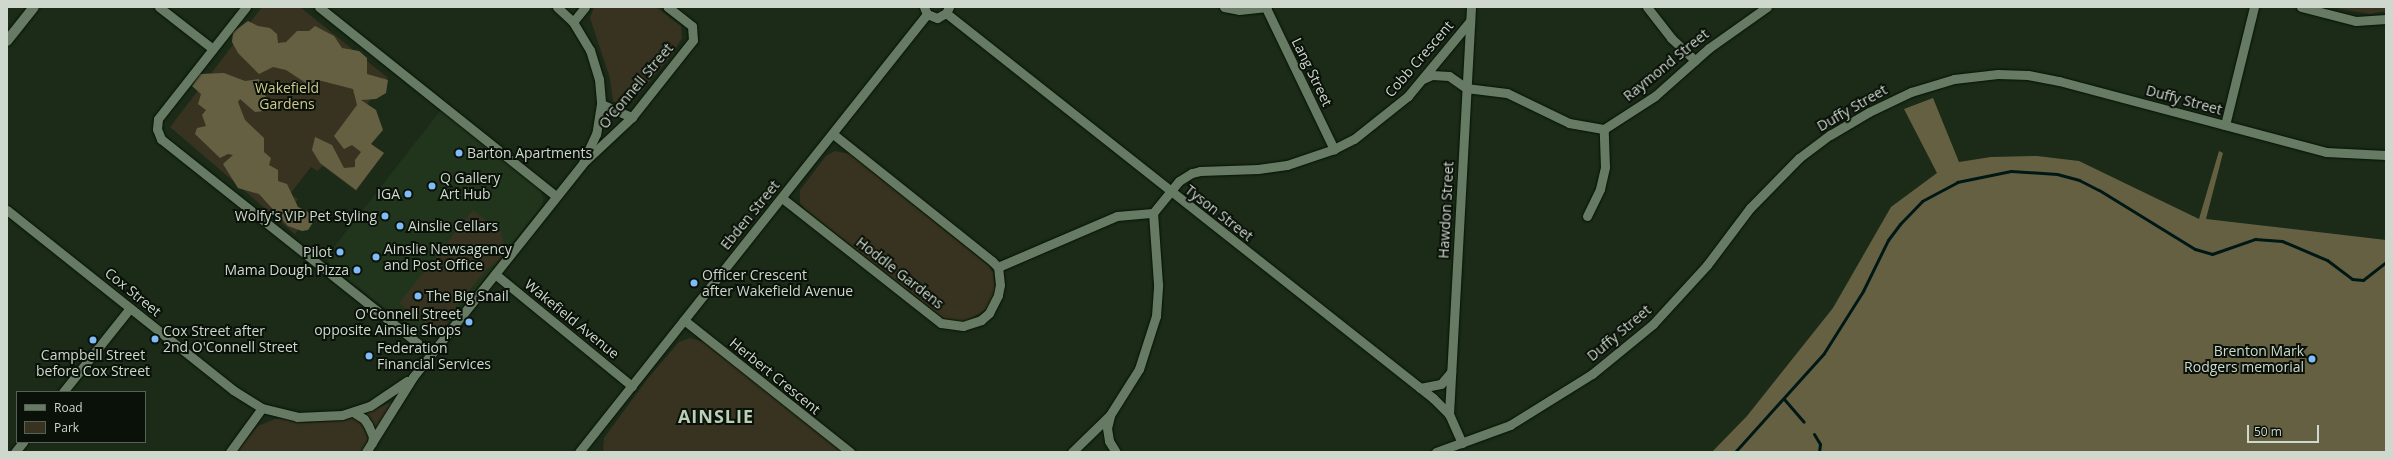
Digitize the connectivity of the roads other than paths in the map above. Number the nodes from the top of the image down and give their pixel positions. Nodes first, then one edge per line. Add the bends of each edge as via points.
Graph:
1 (34, 7) edge
2 (159, 7) edge
3 (246, 7) edge
4 (319, 7) edge
5 (556, 7) edge
6 (585, 7) edge
7 (668, 7) edge
8 (1224, 7) edge
9 (1266, 7) edge
10 (1471, 7) edge
11 (1648, 7) edge
12 (1767, 7) edge
13 (2254, 7) edge
14 (2301, 7) edge
15 (947, 10) edge
16 (925, 11) edge
17 (2386, 19) edge
18 (1470, 21) junction
19 (573, 22) junction
20 (7, 41) edge
21 (213, 50) junction
22 (1695, 60) junction
23 (1422, 80) junction
24 (1466, 88) junction
25 (601, 104) junction
26 (632, 117) junction
27 (2225, 125) junction
28 (1604, 129) junction
29 (833, 134) junction
30 (1334, 149) junction
31 (2386, 155) edge
32 (583, 163) junction
33 (1170, 193) junction
34 (556, 196) junction
35 (782, 198) junction
36 (7, 210) edge
37 (1153, 213) junction
38 (1586, 216) dead end
39 (998, 267) junction
40 (495, 274) junction
41 (130, 308) junction
42 (684, 320) junction
43 (431, 354) junction
44 (1451, 372) junction
45 (413, 377) junction
46 (632, 386) junction
47 (1420, 388) junction
48 (64, 391) edge
49 (262, 408) junction
50 (352, 412) junction
51 (1449, 414) junction
52 (1110, 415) junction
53 (22, 443) edge
54 (1462, 443) junction
55 (372, 444) junction
56 (583, 451) edge
57 (15, 452) edge
58 (230, 452) edge
59 (366, 452) edge
60 (850, 452) edge
61 (1072, 452) edge
62 (1116, 452) edge
63 (1436, 452) edge

1 - 20 street
2 - 21 street
3 - 21 street
4 - 34 street
5 - 19 street
6 - 19 street
7 - 26 street, O'Connell Street via 692,26 693,40
8 - 9 street via 1239,10
9 - 30 street, Lang Street
10 - 18 street, Hawdon Street
11 - 22 street via 1671,38
12 - 22 street, Raymond Street
13 - 27 street
14 - 17 street via 2356,21
15 - 16 street via 937,18
15 - 33 street, Tyson Street
16 - 29 street, Ebden Street
18 - 23 street, Cobb Crescent
18 - 24 street, Hawdon Street
19 - 25 street via 590,50 599,79
21 - 43 street via 158,118 157,130 161,139
22 - 28 street, Raymond Street via 1655,96
23 - 24 street via 1432,75 1446,75
23 - 30 street, Cobb Crescent via 1381,120
24 - 28 street via 1507,93 1569,123
24 - 44 street, Hawdon Street
25 - 26 street
25 - 32 street via 596,134
26 - 32 street, O'Connell Street
27 - 31 street, Duffy Street via 2326,152
27 - 54 street, Duffy Street via 2059,80 2028,75 1998,74 1954,79 1911,92 1830,134 1799,158 1750,208 1707,264 1653,324 1592,374 1532,413
28 - 38 street via 1605,167 1600,188
29 - 35 street, Ebden Street
29 - 39 street
30 - 33 street, Cobb Crescent via 1287,165 1258,170 1212,170 1192,173 1179,181
32 - 34 street, O'Connell Street
33 - 37 street
33 - 47 street, Tyson Street
34 - 40 street, O'Connell Street
35 - 39 street, Hoddle Gardens via 931,317 949,326 971,324 989,313 998,295
35 - 42 street, Ebden Street
36 - 41 street, Cox Street
37 - 39 street via 1117,216
37 - 52 street via 1158,284 1156,316 1139,369
40 - 43 street, O'Connell Street
40 - 46 street, Wakefield Avenue
41 - 48 street
41 - 49 street, Cox Street via 233,390
42 - 46 street, Ebden Street
42 - 60 street, Herbert Crescent
43 - 45 street, O'Connell Street
44 - 47 street via 1440,384
44 - 51 street, Hawdon Street
45 - 50 street, Cox Street via 390,395
45 - 55 street, O'Connell Street
46 - 56 street, Ebden Street
47 - 51 street, Tyson Street
49 - 50 street, Cox Street via 297,417 342,415
49 - 58 street
50 - 55 street via 364,418 374,436
51 - 54 street, Tyson Street
52 - 61 street
52 - 62 street via 1107,428 1109,441
53 - 57 street
54 - 63 street, Duffy Street
55 - 59 street, O'Connell Street

